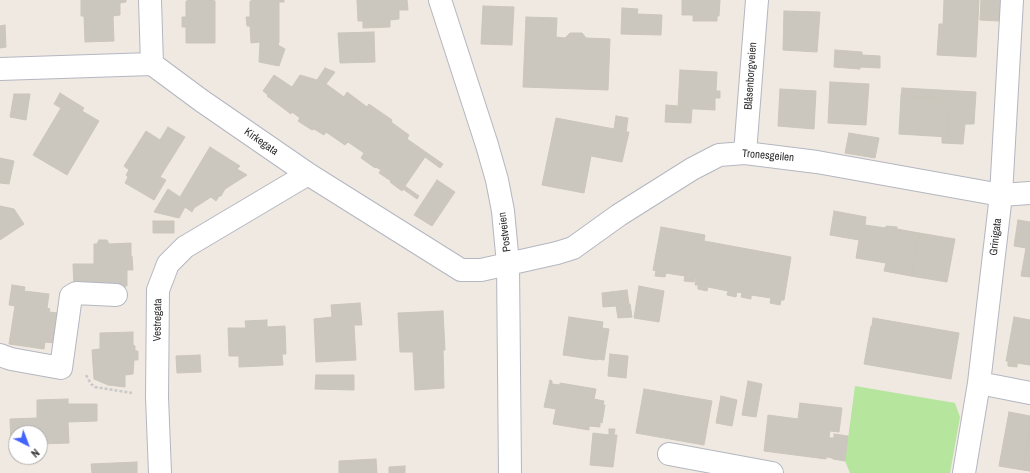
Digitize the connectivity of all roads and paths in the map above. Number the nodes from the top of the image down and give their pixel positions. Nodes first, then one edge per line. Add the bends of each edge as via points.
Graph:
1 (150, 0) edge
2 (440, 0) edge
3 (757, 0) edge
4 (1012, 0) edge
5 (152, 64) junction
6 (0, 69) edge
7 (745, 153) junction
8 (308, 174) junction
9 (1030, 194) edge
10 (1000, 195) junction
11 (508, 264) junction
12 (116, 295) dead end
13 (6, 357) edge
14 (61, 368) junction
15 (979, 383) junction
16 (1030, 393) edge
17 (157, 397) junction
18 (669, 454) dead end
19 (160, 473) edge
20 (510, 473) edge
21 (772, 473) edge
22 (964, 473) edge

1 - 5 street
2 - 11 street, Postveien via 497,180
3 - 7 street, Blåsenborgveien
4 - 10 street, Grinigata
5 - 6 street
5 - 8 street, Kirkegata
7 - 10 street, Tronesgeilen via 817,162
7 - 11 street, Tronesgeilen via 719,155 692,169 572,248
8 - 11 street, Kirkegata via 461,270 481,270
8 - 17 street, Vestregata via 185,246 168,264 158,290
9 - 10 street, Tronesgeilen
10 - 15 street, Grinigata
11 - 20 street, Postveien
12 - 14 street via 76,293 72,296
13 - 14 street
14 - 17 path via 78,370 85,374 95,387
15 - 16 street
15 - 22 street, Grinigata
17 - 19 street, Vestregata
18 - 21 street

